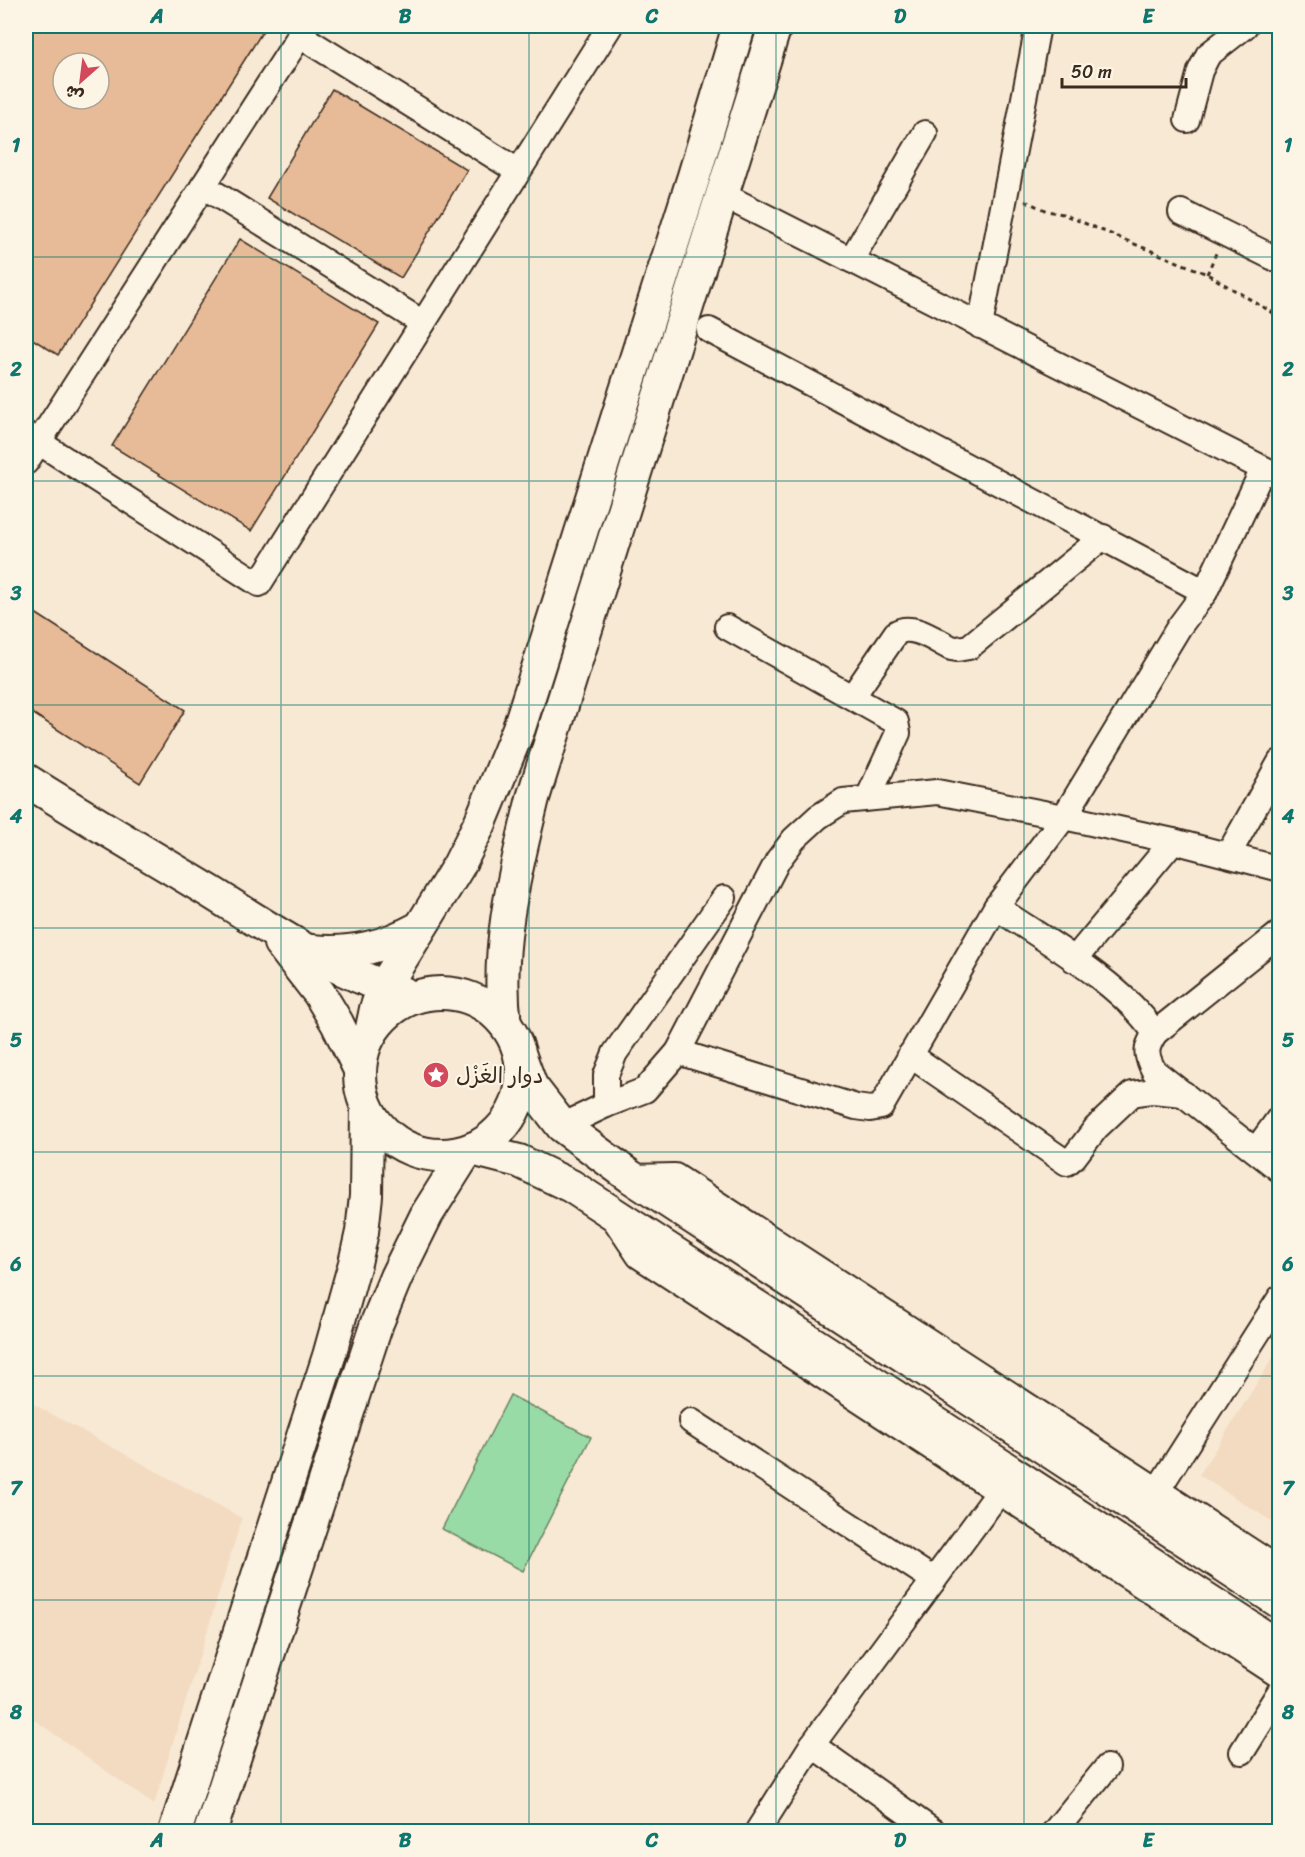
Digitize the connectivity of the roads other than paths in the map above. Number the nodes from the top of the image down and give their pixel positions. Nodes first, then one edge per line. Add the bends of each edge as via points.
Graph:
1 (610, 26) edge
2 (738, 26) edge
3 (775, 26) edge
4 (1038, 26) edge
5 (1245, 26) edge
6 (303, 30) edge
7 (1186, 120) dead end
8 (925, 133) dead end
9 (518, 171) junction
10 (203, 186) junction
11 (723, 195) junction
12 (1181, 212) dead end
13 (851, 260) junction
14 (1280, 261) edge
15 (423, 323) junction
16 (980, 326) junction
17 (709, 330) dead end
18 (32, 438) edge
19 (26, 462) edge
20 (1271, 473) edge
21 (1103, 537) junction
22 (1205, 592) junction
23 (727, 627) dead end
24 (853, 696) junction
25 (1280, 762) edge
26 (26, 780) edge
27 (868, 798) junction
28 (1064, 817) junction
29 (1173, 842) junction
30 (1228, 855) junction
31 (1280, 869) edge
32 (724, 898) dead end
33 (996, 907) junction
34 (419, 928) junction
35 (269, 931) junction
36 (1280, 933) edge
37 (305, 951) junction
38 (1074, 960) junction
39 (384, 987) junction
40 (416, 997) junction
41 (505, 1024) junction
42 (371, 1033) junction
43 (1155, 1033) junction
44 (678, 1052) junction
45 (910, 1054) junction
46 (521, 1059) junction
47 (360, 1070) junction
48 (1184, 1094) junction
49 (606, 1105) junction
50 (367, 1108) junction
51 (1280, 1118) edge
52 (562, 1126) junction
53 (1256, 1150) junction
54 (469, 1151) junction
55 (1280, 1170) edge
56 (631, 1178) junction
57 (608, 1210) junction
58 (1280, 1298) edge
59 (691, 1421) dead end
60 (999, 1491) junction
61 (1157, 1491) junction
62 (1280, 1570) edge
63 (934, 1580) junction
64 (1280, 1602) edge
65 (1280, 1647) edge
66 (1280, 1676) edge
67 (1280, 1691) edge
68 (812, 1745) junction
69 (1242, 1752) dead end
70 (1107, 1767) dead end
71 (920, 1828) edge
72 (175, 1832) edge
73 (210, 1832) edge
74 (757, 1832) edge
75 (1054, 1832) edge

1 - 9 street
2 - 34 main road via 519,728 480,823
3 - 11 main road
4 - 16 street
5 - 7 street via 1208,55
6 - 9 street
6 - 10 street
8 - 13 street
9 - 15 street
10 - 15 street
10 - 18 street
11 - 13 street
11 - 41 main road via 532,798 505,935 501,993
12 - 14 street
13 - 16 street
15 - 18 street via 258,584
16 - 20 street
17 - 21 street
18 - 19 street
20 - 22 street
21 - 22 street
21 - 24 street via 969,647 951,648 914,630 901,629
22 - 28 street via 1179,627
23 - 24 street
24 - 27 street via 891,718 898,728
25 - 30 street
26 - 35 main road
27 - 28 street via 937,792
27 - 44 street via 843,801 818,817 778,860
28 - 29 street
28 - 33 street
29 - 30 street
29 - 38 street
30 - 31 street
32 - 49 street via 615,1053 606,1075
33 - 38 street
33 - 45 street
34 - 37 main road via 399,939 353,952
34 - 39 main road
35 - 37 main road
35 - 47 main road via 319,993
36 - 43 street
37 - 39 main road
38 - 43 street via 1130,1004
39 - 40 main road
39 - 42 main road
40 - 41 main road via 455,994 491,1010
40 - 42 main road via 398,1005
41 - 46 main road via 516,1040
42 - 47 main road
43 - 48 street via 1147,1058 1154,1071
44 - 45 street via 870,1109 881,1107
44 - 49 street via 645,1090
45 - 48 street via 1067,1163 1132,1094
46 - 52 main road via 531,1086
46 - 54 main road via 520,1098 512,1116 500,1132
47 - 50 main road
48 - 53 street
49 - 52 street
50 - 54 main road via 377,1125 408,1149 447,1156
50 - 72 main road via 366,1196 355,1263 329,1356
51 - 53 street
52 - 56 main road
53 - 55 street
54 - 57 main road via 519,1161 571,1186
54 - 73 main road via 427,1214 378,1323
56 - 61 street via 675,1176
56 - 64 main road
57 - 60 street via 639,1256
57 - 65 main road
58 - 61 street
59 - 63 street
60 - 63 street
60 - 66 street
61 - 62 street
63 - 68 street
67 - 69 street
68 - 71 street
68 - 74 street
70 - 75 street

